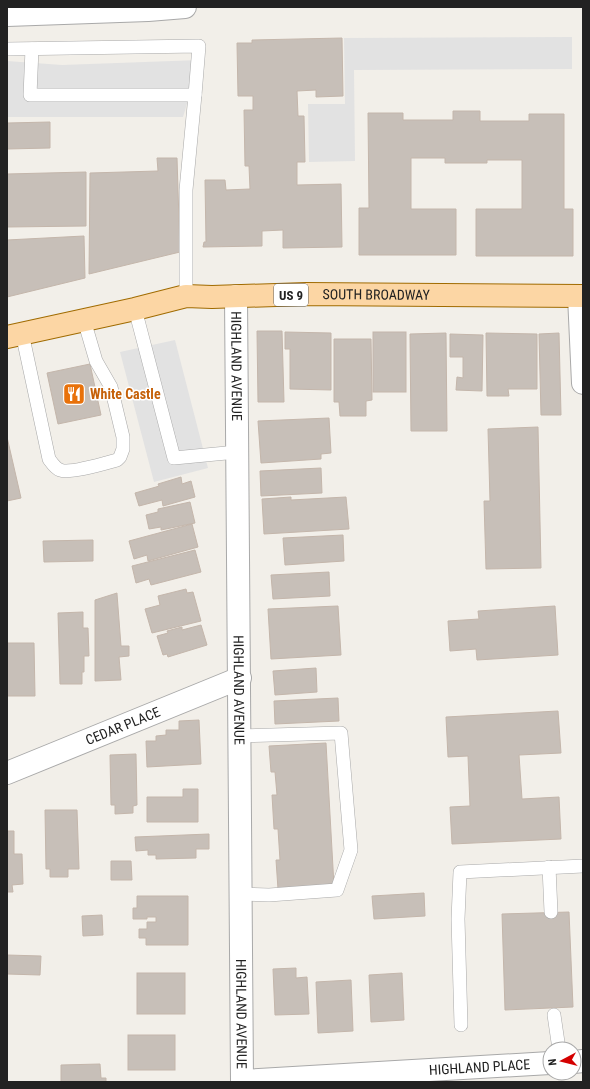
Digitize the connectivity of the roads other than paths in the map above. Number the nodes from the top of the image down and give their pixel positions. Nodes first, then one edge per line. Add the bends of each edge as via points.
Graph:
1 (185, 7) edge
2 (7, 15) edge
3 (7, 49) edge
4 (32, 49) junction
5 (195, 95) junction
6 (186, 296) junction
7 (236, 296) junction
8 (581, 296) edge
9 (135, 309) junction
10 (84, 320) junction
11 (15, 335) edge
12 (583, 383) edge
13 (237, 452) junction
14 (240, 678) junction
15 (240, 736) junction
16 (7, 773) edge
17 (583, 866) edge
18 (548, 867) junction
19 (241, 894) junction
20 (551, 912) dead end
21 (554, 1015) dead end
22 (461, 1025) dead end
23 (558, 1041) edge
24 (542, 1064) edge
25 (286, 1080) edge
26 (241, 1081) edge

1 - 2 street
3 - 4 lane
4 - 5 lane via 30,95
4 - 5 lane via 199,46
5 - 6 lane via 186,190
6 - 7 main road, SOUTH BROADWAY / US 9
6 - 9 main road, SOUTH BROADWAY / US 9
7 - 8 main road, SOUTH BROADWAY / US 9
7 - 13 street, HIGHLAND AVENUE
8 - 12 street
9 - 10 main road, SOUTH BROADWAY / US 9
9 - 13 lane via 174,458
10 - 11 main road, SOUTH BROADWAY / US 9
10 - 11 lane via 96,361 111,387 123,437 123,449 117,460 70,471 60,470 49,459
13 - 14 street, HIGHLAND AVENUE
14 - 15 street, HIGHLAND AVENUE
14 - 16 street, CEDAR PLACE
15 - 19 street, HIGHLAND AVENUE
15 - 19 lane via 341,733 351,850 337,890 269,895
17 - 18 lane
18 - 20 lane
18 - 22 lane via 460,872 458,919
19 - 26 street, HIGHLAND AVENUE
21 - 23 lane
24 - 25 street, HIGHLAND PLACE
25 - 26 street, HIGHLAND PLACE

